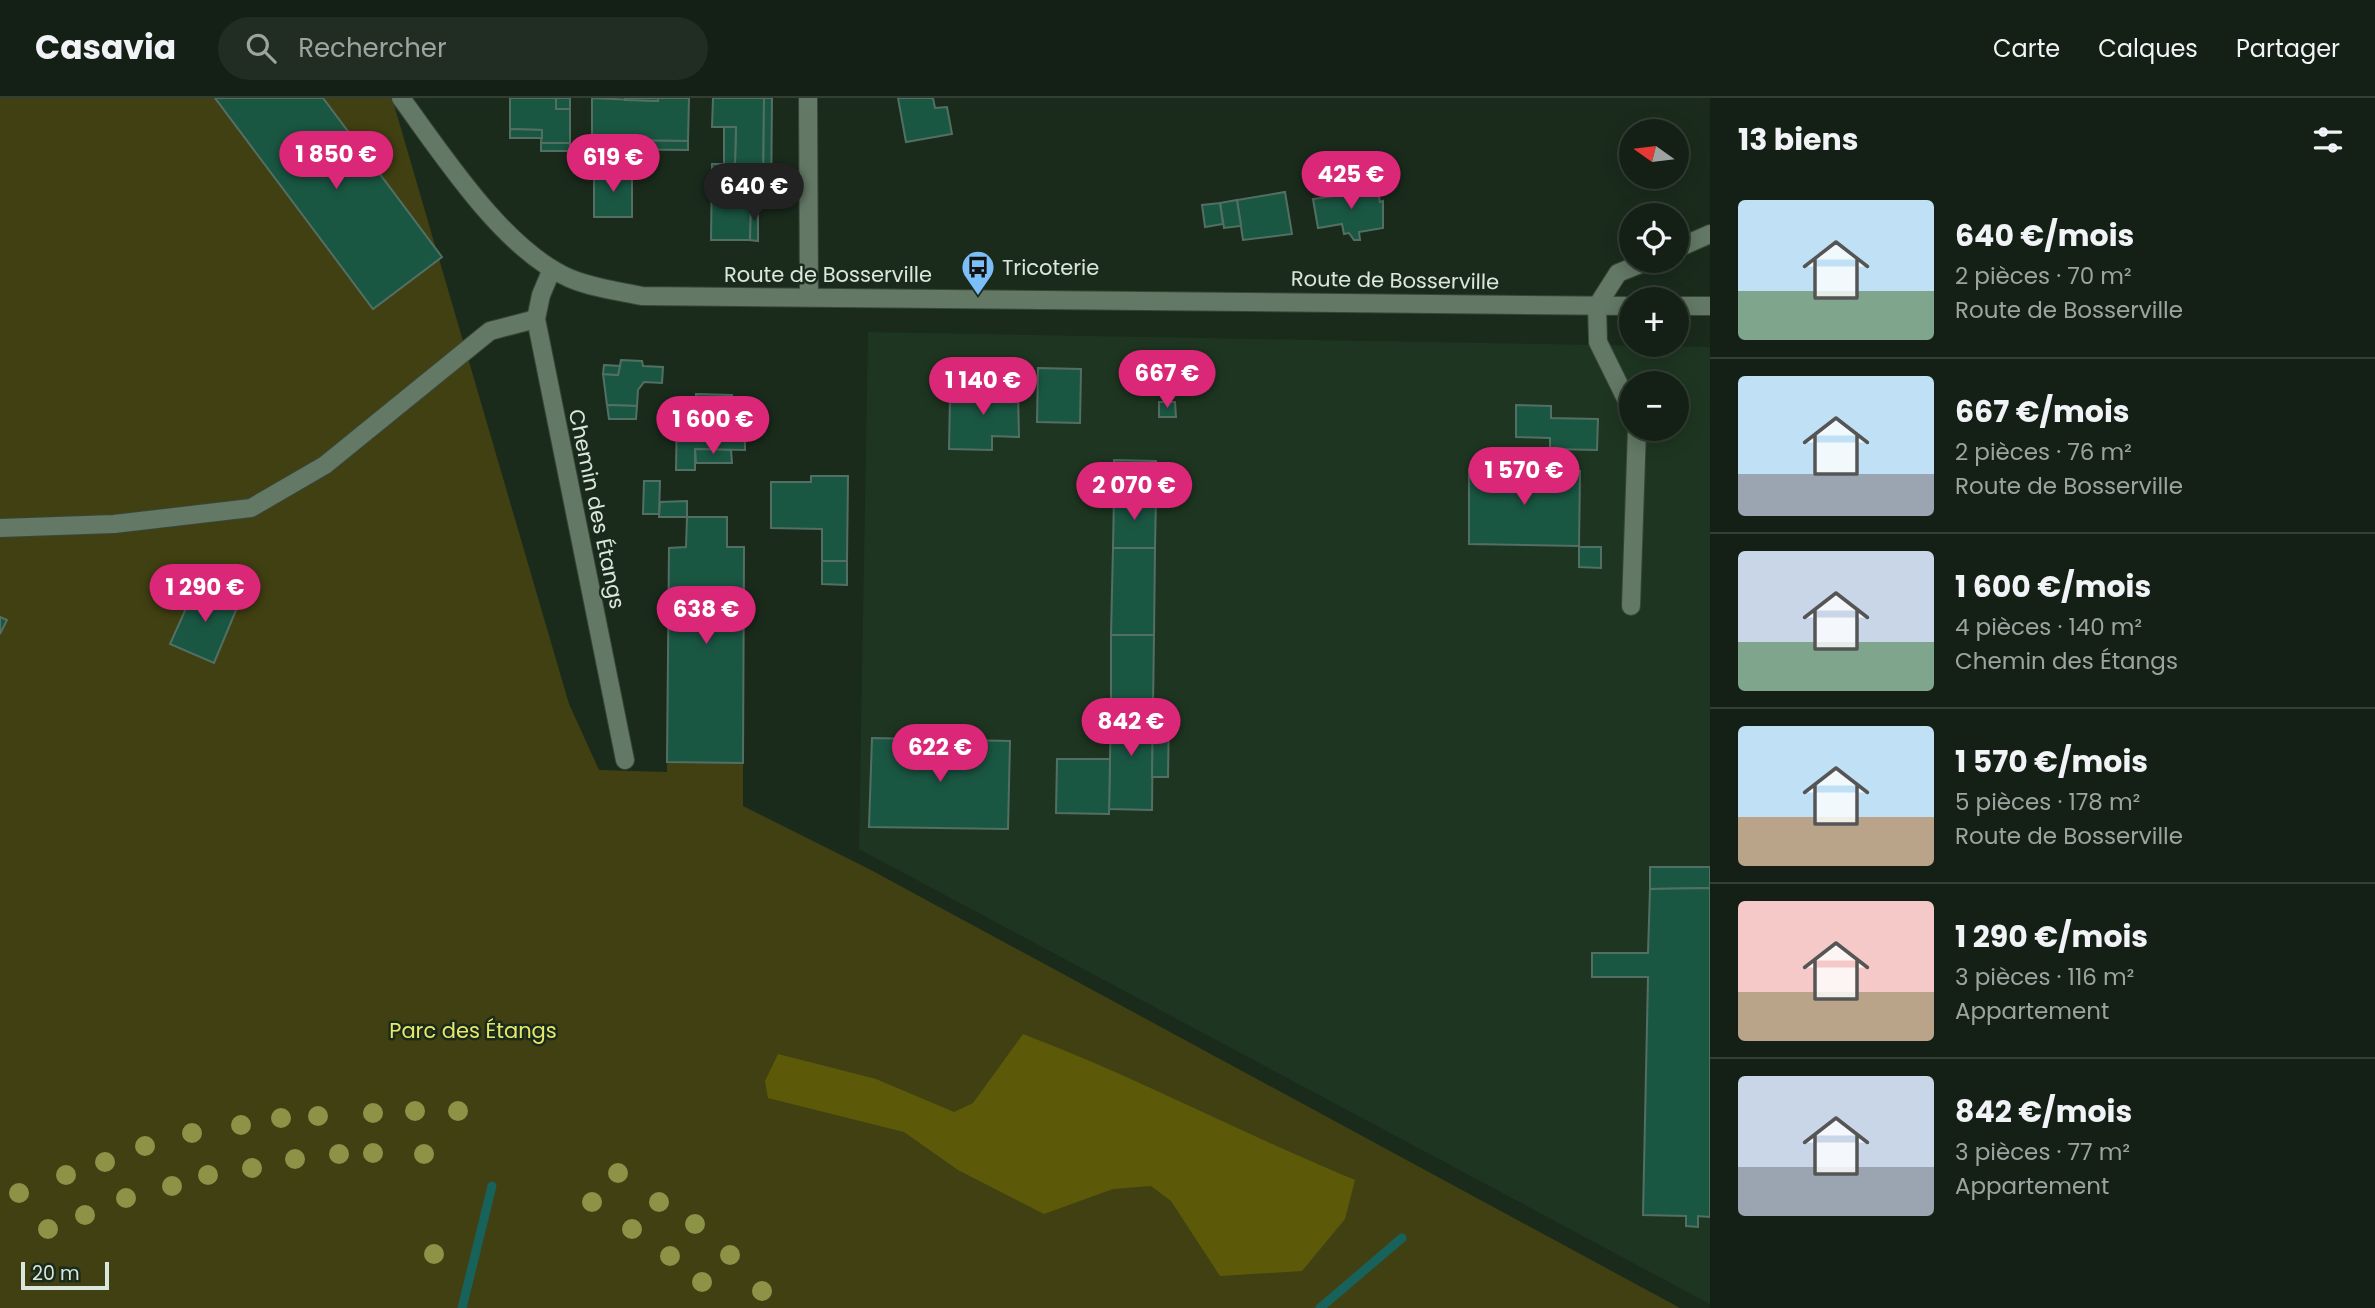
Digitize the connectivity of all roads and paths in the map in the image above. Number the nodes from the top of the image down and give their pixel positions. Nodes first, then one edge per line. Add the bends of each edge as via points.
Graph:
1 (401, 98) edge
2 (808, 98) edge
3 (1710, 234) edge
4 (1689, 243) edge
5 (552, 269) junction
6 (1619, 273) edge
7 (809, 296) junction
8 (1597, 306) junction
9 (1619, 306) edge
10 (1689, 306) edge
11 (1710, 306) edge
12 (536, 319) junction
13 (1619, 385) edge
14 (1637, 441) edge
15 (0, 528) edge
16 (1631, 606) dead end
17 (625, 760) dead end

1 - 5 street, Route de Bosserville via 511,237
2 - 7 street
3 - 4 street
5 - 7 street, Route de Bosserville via 588,285 642,296
5 - 12 street, Chemin des Étangs
6 - 8 street
7 - 8 street, Route de Bosserville
8 - 9 street, Route de Bosserville
8 - 13 street via 1598,342
10 - 11 street
12 - 15 street via 490,331 325,466 251,508 114,524
12 - 17 street, Chemin des Étangs
14 - 16 street

